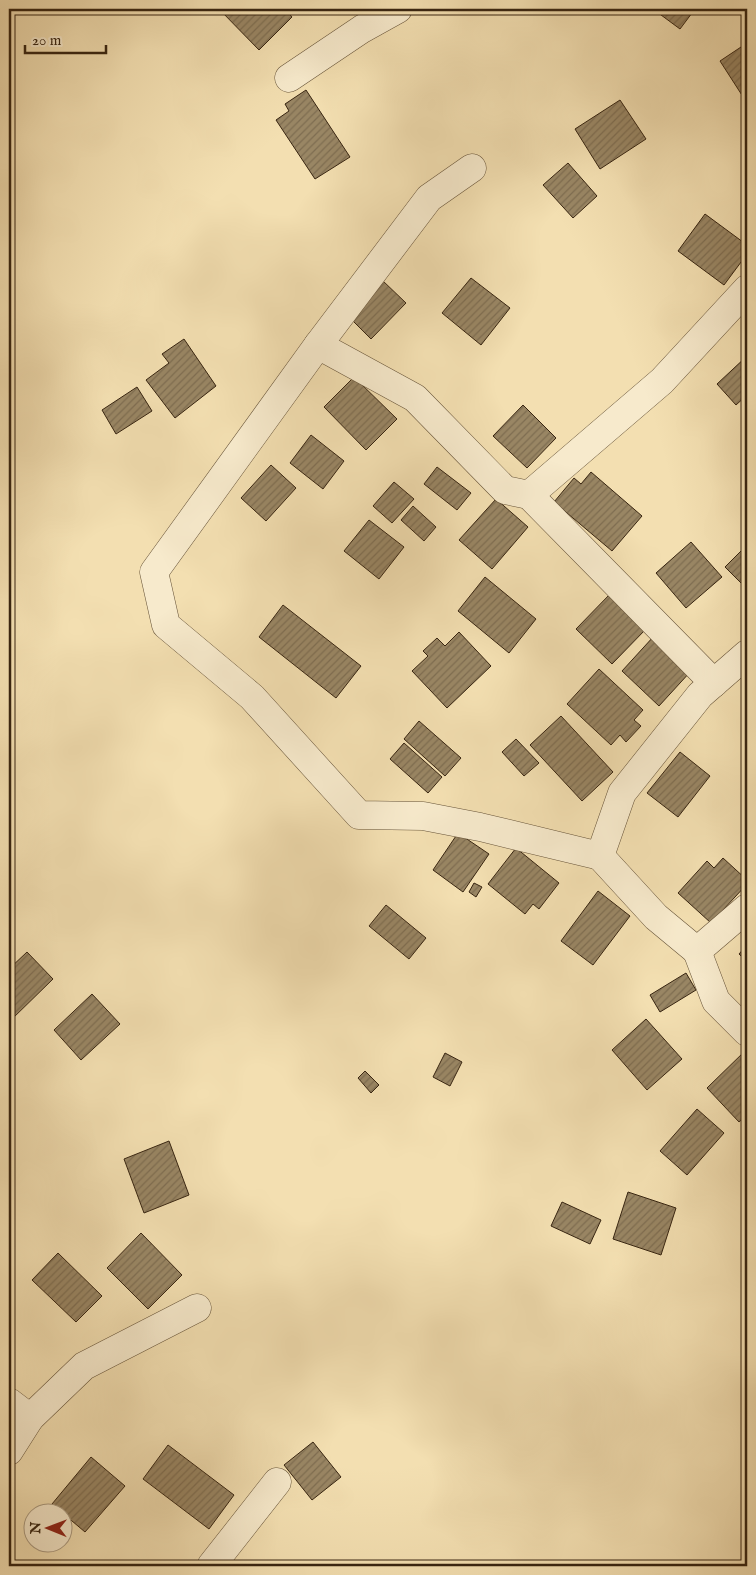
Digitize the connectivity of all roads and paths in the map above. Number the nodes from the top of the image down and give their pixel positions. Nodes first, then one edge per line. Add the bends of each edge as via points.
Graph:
1 (398, 9) edge
2 (290, 78) dead end
3 (472, 168) dead end
4 (747, 289) edge
5 (318, 345) junction
6 (529, 495) junction
7 (747, 654) edge
8 (714, 683) junction
9 (600, 856) junction
10 (747, 908) edge
11 (697, 951) junction
12 (747, 1032) edge
13 (197, 1308) dead end
14 (19, 1410) edge
15 (9, 1451) edge
16 (277, 1482) dead end
17 (211, 1566) edge

1 - 2 street via 362,29
3 - 5 street via 429,198
4 - 6 street via 662,381
5 - 6 street via 415,398 505,490
5 - 9 street via 154,572 166,625 252,697 359,815 423,816
6 - 8 street
7 - 8 street
8 - 9 street via 700,695 622,793
9 - 11 street via 656,917
10 - 11 street
11 - 12 street via 716,1001
13 - 14 street via 84,1366
14 - 15 street
16 - 17 street

